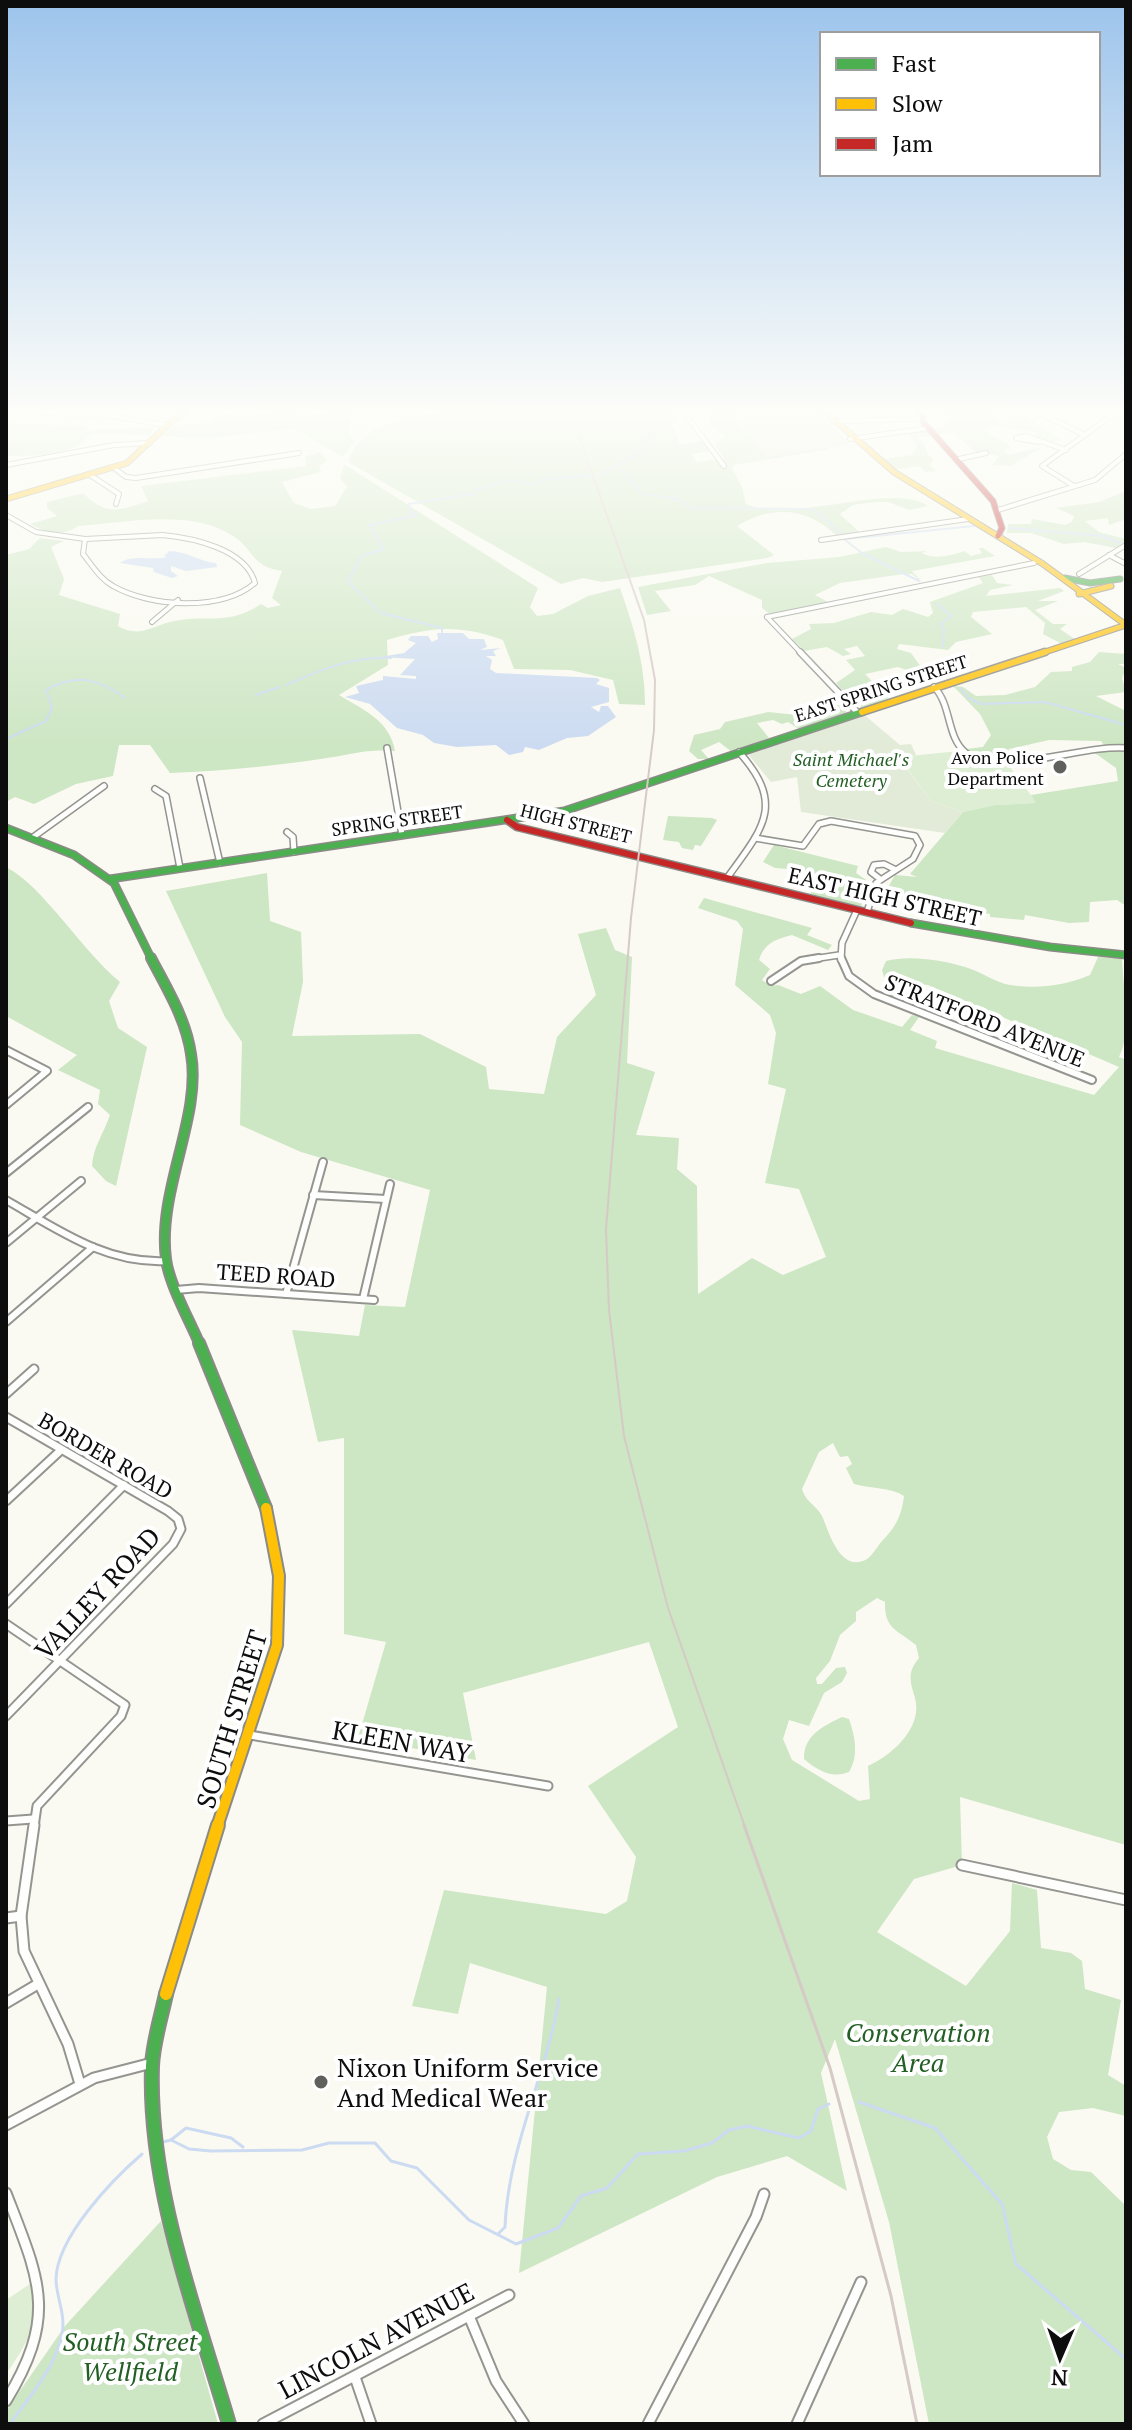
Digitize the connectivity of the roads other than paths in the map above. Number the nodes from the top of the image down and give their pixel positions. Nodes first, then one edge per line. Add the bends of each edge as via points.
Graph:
1 (17, 521) edge
2 (951, 521) edge
3 (972, 521) edge
4 (1001, 521) edge
5 (998, 536) junction
6 (85, 539) junction
7 (821, 540) dead end
8 (1126, 545) edge
9 (1021, 551) junction
10 (1109, 555) junction
11 (1034, 563) junction
12 (1126, 564) edge
13 (1079, 574) dead end
14 (1057, 575) junction
15 (1124, 580) edge
16 (1109, 586) junction
17 (1077, 593) junction
18 (178, 600) junction
19 (1094, 603) junction
20 (152, 622) dead end
21 (1125, 627) edge
22 (934, 687) junction
23 (858, 713) junction
24 (387, 748) dead end
25 (1126, 748) edge
26 (739, 752) junction
27 (200, 778) dead end
28 (647, 784) joint
29 (104, 786) dead end
30 (155, 789) dead end
31 (507, 820) junction
32 (6, 828) edge
33 (287, 832) dead end
34 (402, 835) junction
35 (32, 838) junction
36 (755, 838) junction
37 (294, 852) junction
38 (638, 855) joint
39 (220, 863) junction
40 (180, 868) junction
41 (894, 869) junction
42 (727, 878) junction
43 (880, 879) junction
44 (112, 881) junction
45 (862, 911) junction
46 (839, 955) junction
47 (1126, 955) edge
48 (771, 981) dead end
49 (6, 1050) edge
50 (1092, 1080) dead end
51 (6, 1105) edge
52 (88, 1107) dead end
53 (323, 1162) dead end
54 (6, 1173) edge
55 (81, 1181) dead end
56 (390, 1184) dead end
57 (313, 1195) junction
58 (386, 1199) junction
59 (6, 1200) edge
60 (38, 1217) junction
61 (6, 1243) edge
62 (93, 1247) junction
63 (166, 1261) junction
64 (176, 1290) junction
65 (286, 1294) junction
66 (363, 1299) junction
67 (374, 1300) dead end
68 (6, 1322) edge
69 (34, 1369) dead end
70 (6, 1394) edge
71 (6, 1417) edge
72 (61, 1450) junction
73 (124, 1485) junction
74 (6, 1501) edge
75 (181, 1529) joint
76 (6, 1604) edge
77 (6, 1624) edge
78 (62, 1661) junction
79 (6, 1716) edge
80 (250, 1735) junction
81 (548, 1786) dead end
82 (33, 1819) junction
83 (6, 1821) edge
84 (962, 1865) dead end
85 (1126, 1900) edge
86 (21, 1916) junction
87 (6, 1918) edge
88 (38, 1984) junction
89 (6, 2003) edge
90 (152, 2063) junction
91 (80, 2084) junction
92 (6, 2125) edge
93 (6, 2193) edge
94 (764, 2194) dead end
95 (861, 2282) dead end
96 (509, 2295) dead end
97 (469, 2316) junction
98 (355, 2377) junction
99 (6, 2401) edge
100 (229, 2424) edge
101 (263, 2424) edge
102 (371, 2424) edge
103 (524, 2424) edge
104 (648, 2424) edge
105 (797, 2424) edge

1 - 6 street via 36,532
2 - 7 street
3 - 5 main road
4 - 5 main road via 1003,531
5 - 9 main road
6 - 18 street via 83,554 110,584
6 - 18 street via 182,535 226,552 255,579 249,590 227,600
8 - 10 street
9 - 11 main road
9 - 14 main road
10 - 12 street
10 - 13 street
11 - 17 main road
11 - 23 street via 767,617
14 - 15 main road via 1090,583
14 - 17 main road
15 - 16 main road
15 - 17 main road
16 - 17 main road
16 - 19 main road via 1093,595
17 - 19 main road
17 - 21 main road
18 - 20 street
19 - 21 main road
21 - 22 main road, EAST SPRING STREET
22 - 23 main road, EAST SPRING STREET
22 - 25 street via 945,700 949,723 963,750 974,758 991,761 1102,746
23 - 26 main road, EAST SPRING STREET
24 - 34 street
26 - 28 main road, EAST SPRING STREET
26 - 36 street via 767,790 766,815
27 - 39 street
28 - 31 main road, SPRING STREET via 564,811
29 - 35 street
30 - 40 street via 166,796
31 - 34 main road, SPRING STREET
31 - 38 main road, HIGH STREET via 517,827
32 - 35 main road, SOUTH STREET
33 - 37 street via 293,837
34 - 37 main road, SPRING STREET
35 - 44 main road, SOUTH STREET via 80,858
36 - 41 street via 800,846 824,822 905,832 920,842 916,856
36 - 42 street
37 - 39 main road, SPRING STREET
38 - 42 main road, EAST HIGH STREET
39 - 40 main road, SPRING STREET
40 - 44 main road, SPRING STREET
41 - 43 street
41 - 43 street via 874,865 871,872
42 - 45 main road, EAST HIGH STREET
43 - 45 street
44 - 63 main road, SOUTH STREET via 179,1011 192,1051 191,1088 165,1217
45 - 46 street via 841,938
45 - 47 main road, EAST HIGH STREET via 973,936
46 - 48 street via 801,961
46 - 50 street, STRATFORD AVENUE via 849,975 874,994
49 - 51 street via 47,1071
52 - 54 street
53 - 57 street
55 - 60 street
56 - 58 street
57 - 58 street
57 - 65 street
58 - 66 street
59 - 60 street
60 - 61 street
60 - 62 street
62 - 63 street via 126,1261
62 - 68 street
63 - 64 main road, SOUTH STREET
64 - 65 street, TEED ROAD
64 - 80 main road, SOUTH STREET via 267,1507 281,1556 280,1627
65 - 66 street, TEED ROAD
66 - 67 street, TEED ROAD
69 - 70 street
71 - 72 street, BORDER ROAD
72 - 73 street, BORDER ROAD
72 - 74 street
73 - 75 street, BORDER ROAD via 175,1517
73 - 76 street
75 - 78 street, VALLEY ROAD via 173,1544
77 - 78 street
78 - 79 street, VALLEY ROAD
78 - 82 street via 120,1699 125,1708 43,1797
80 - 81 street, KLEEN WAY
80 - 90 main road, SOUTH STREET via 173,1962
82 - 83 street
82 - 86 street
84 - 85 street
86 - 87 street
86 - 88 street via 22,1944
88 - 89 street
88 - 91 street via 68,2044
90 - 91 street
90 - 100 main road, SOUTH STREET via 153,2128 161,2179
91 - 92 street
93 - 99 street via 42,2306 35,2352
94 - 104 street
95 - 105 street
96 - 97 street, LINCOLN AVENUE
97 - 98 street, LINCOLN AVENUE
97 - 103 street via 496,2381
98 - 101 street, LINCOLN AVENUE
98 - 102 street

